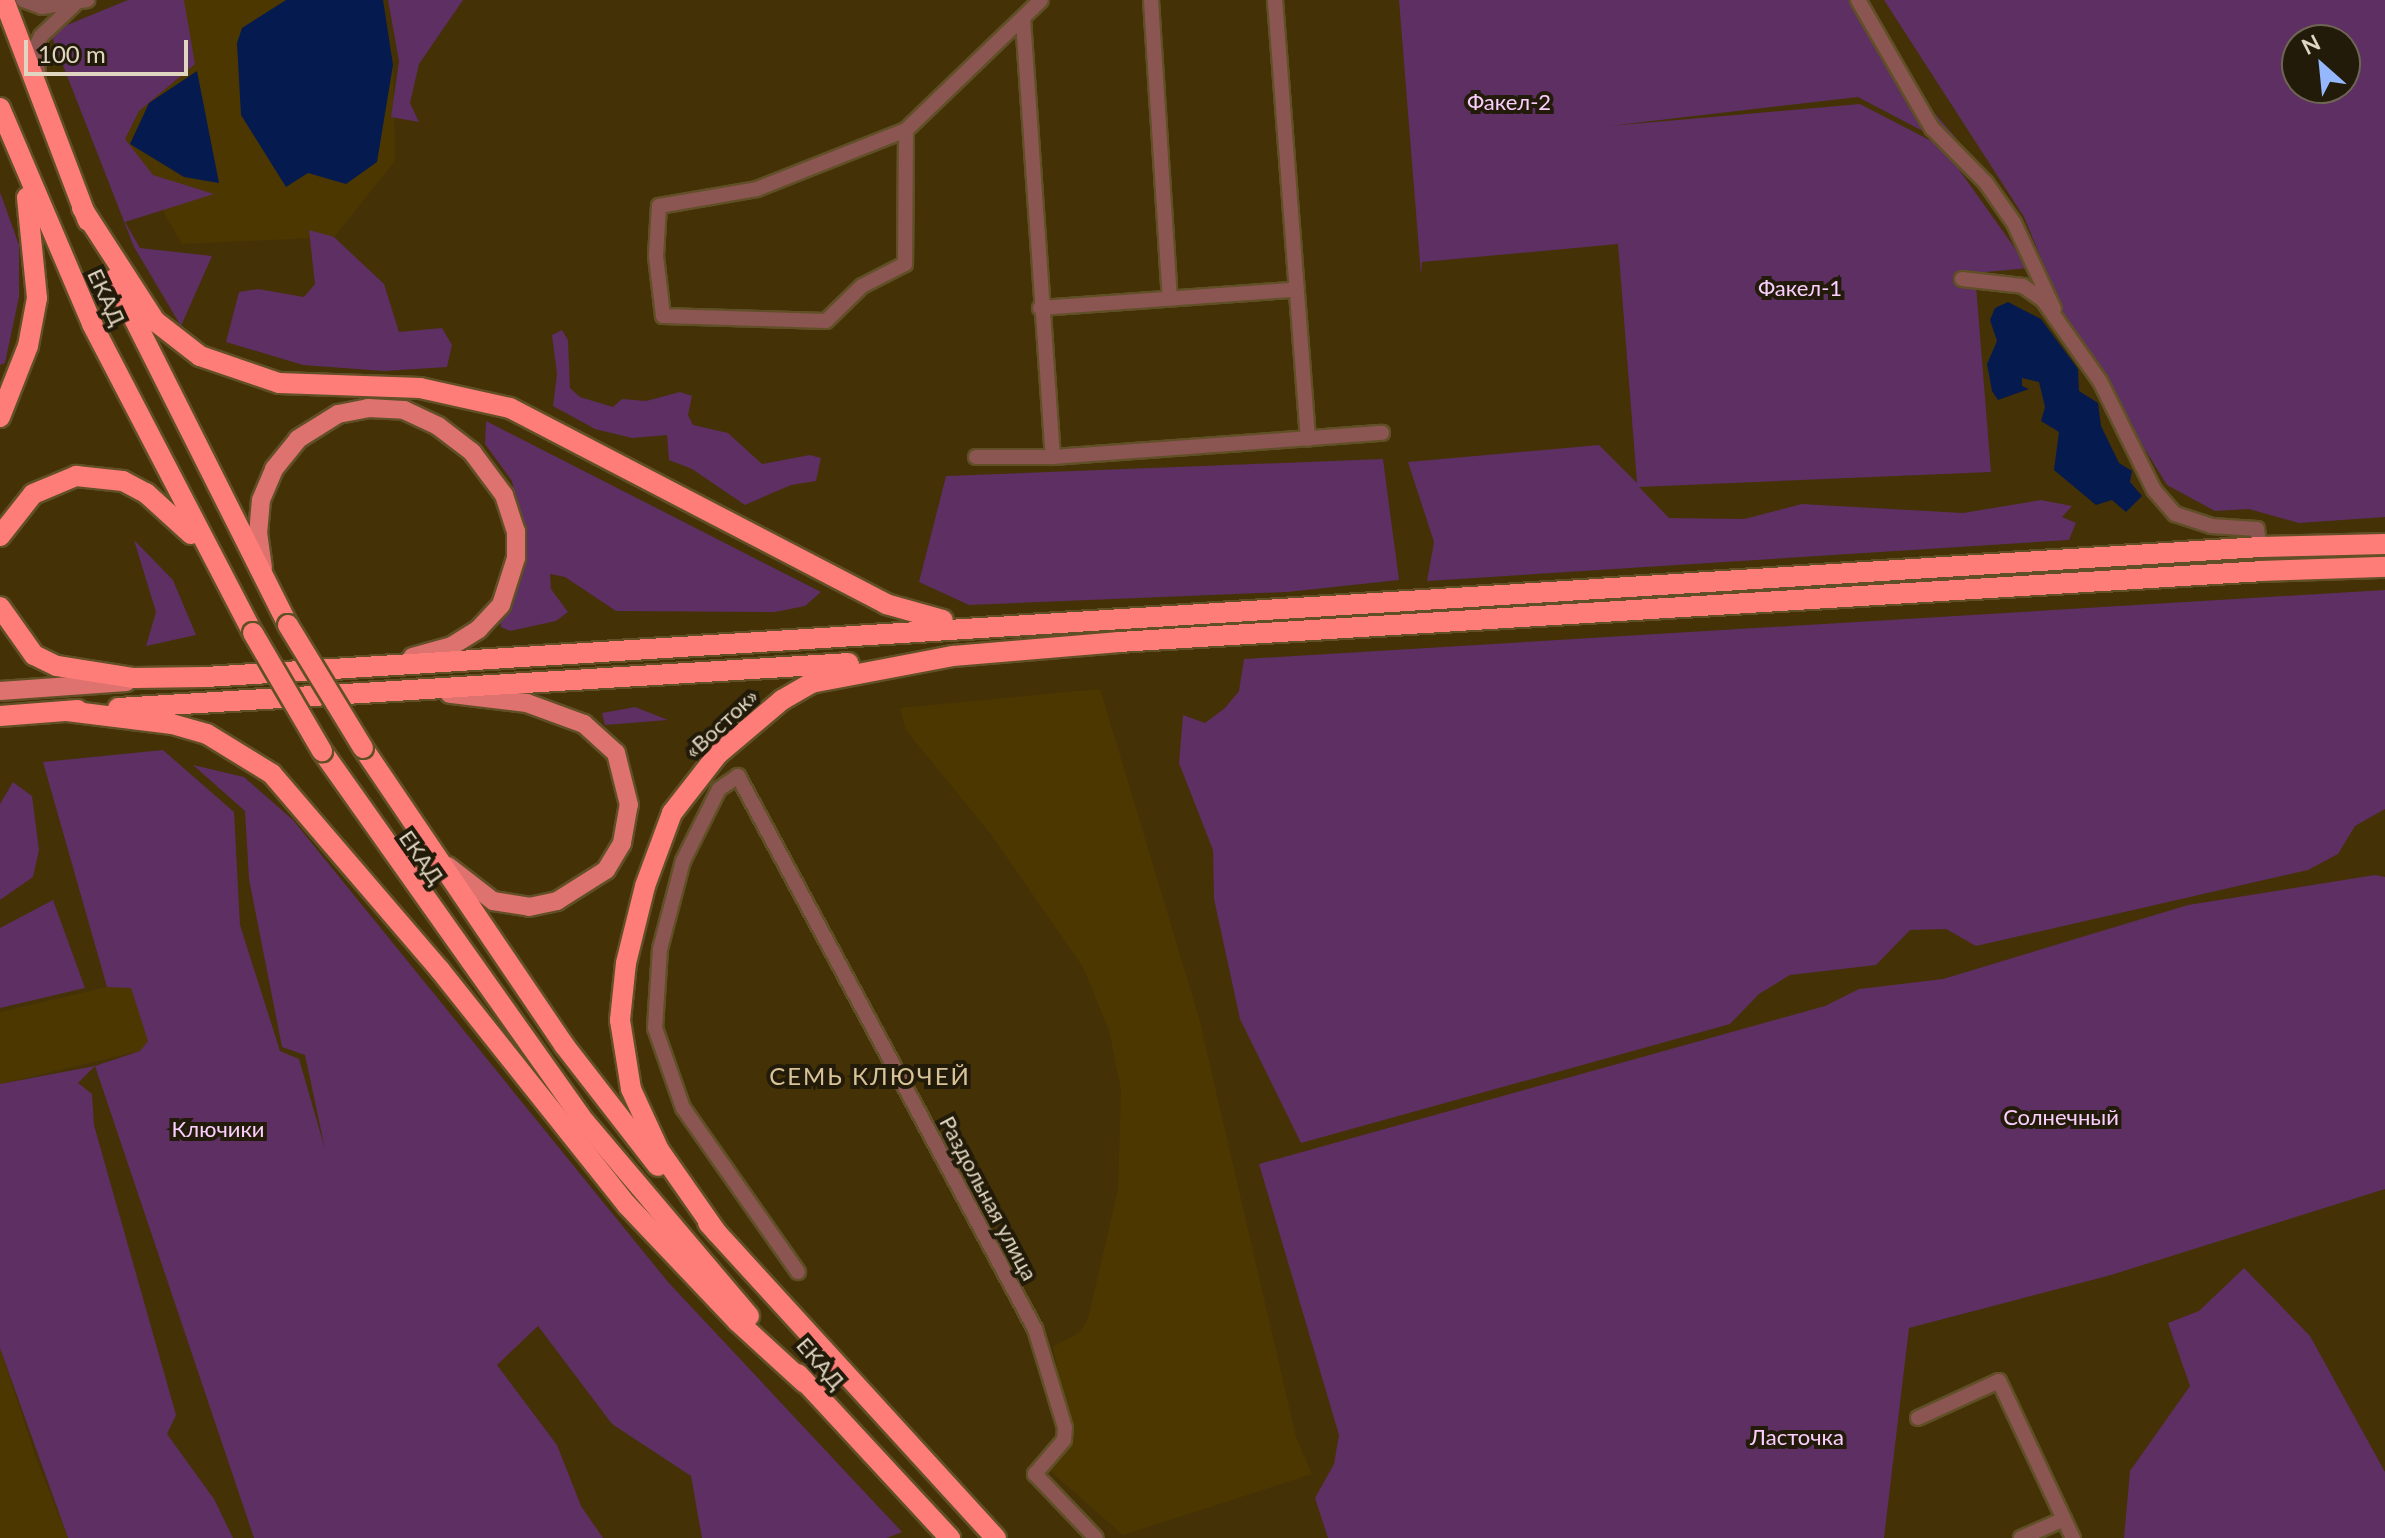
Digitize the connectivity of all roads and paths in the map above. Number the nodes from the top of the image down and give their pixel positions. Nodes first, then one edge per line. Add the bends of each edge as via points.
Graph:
1 (4, 0) edge
2 (23, 0) edge
3 (1041, 0) edge
4 (1151, 0) edge
5 (1275, 0) edge
6 (1858, 0) edge
7 (81, 2) edge
8 (1023, 19) junction
9 (0, 108) edge
10 (906, 130) junction
11 (10, 135) junction
12 (61, 148) junction
13 (82, 208) junction
14 (1962, 279) dead end
15 (1293, 290) junction
16 (1170, 298) junction
17 (1040, 308) junction
18 (2061, 328) junction
19 (0, 417) edge
20 (1382, 433) dead end
21 (1308, 439) junction
22 (976, 457) dead end
23 (1053, 457) junction
24 (0, 536) edge
25 (2385, 544) edge
26 (2260, 547) junction
27 (2385, 567) edge
28 (218, 568) junction
29 (276, 604) junction
30 (0, 607) edge
31 (995, 625) junction
32 (953, 656) junction
33 (357, 665) junction
34 (206, 677) junction
35 (0, 691) edge
36 (376, 694) junction
37 (67, 711) junction
38 (0, 716) edge
39 (430, 848) junction
40 (717, 1233) junction
41 (798, 1272) dead end
42 (805, 1383) junction
43 (1918, 1418) dead end
44 (2064, 1519) junction
45 (950, 1538) edge
46 (996, 1538) edge
47 (1096, 1538) edge
48 (2021, 1538) edge
49 (2073, 1538) edge

1 - 12 highway, ЕКАД
2 - 7 street via 42,7
3 - 8 street
4 - 16 street
5 - 15 street
6 - 18 street via 1932,128 1986,183 2014,223
7 - 12 street via 35,48
8 - 10 street
8 - 17 street
9 - 11 highway, ЕКАД
10 - 10 street via 757,189 659,206 656,256 663,316 826,321 862,286 905,264
11 - 19 highway via 31,212 37,298 28,346
11 - 28 highway, ЕКАД via 92,324
12 - 13 highway, ЕКАД
13 - 29 highway, ЕКАД
13 - 31 highway via 155,321 218,365 279,383 420,388 510,408 886,604 927,618
14 - 18 street via 2023,286 2043,300
15 - 16 street
15 - 21 street
16 - 17 street
17 - 23 street
18 - 26 street via 2100,381 2154,490 2175,514 2211,526 2257,529
20 - 21 street
21 - 23 street
22 - 23 street
24 - 28 highway via 12,515 54,481 98,477 123,481 162,503
25 - 26 highway
26 - 31 highway
27 - 32 highway, «Восток» via 1265,632
28 - 42 highway, ЕКАД, bridge via 322,751 580,1116
29 - 33 main road via 261,560 258,514 269,477 298,439 338,414 368,408 404,410 452,435 490,473 510,506 517,543 509,589 469,638 420,656
29 - 39 highway, ЕКАД, bridge
30 - 34 highway via 34,655 57,666 134,678
31 - 33 highway
32 - 36 highway
32 - 40 highway, «Восток» via 828,678 782,700 694,781 658,844 621,989 624,1059 643,1119
33 - 34 highway
34 - 35 main road
36 - 37 highway
36 - 39 main road via 479,697 551,710 596,732 621,765 629,805 622,843 606,870 567,897 529,907 493,901
37 - 38 highway
37 - 42 highway via 172,724 207,734 272,774 393,912 627,1205 737,1321
39 - 40 highway, ЕКАД via 564,1045
40 - 46 highway, ЕКАД
41 - 47 street, Раздольная улица via 683,1108 655,1028 660,949 683,861 719,789 738,776 1035,1329 1065,1428 1064,1440 1035,1474
42 - 45 highway, ЕКАД
43 - 44 street via 1999,1381
44 - 48 street
44 - 49 street

